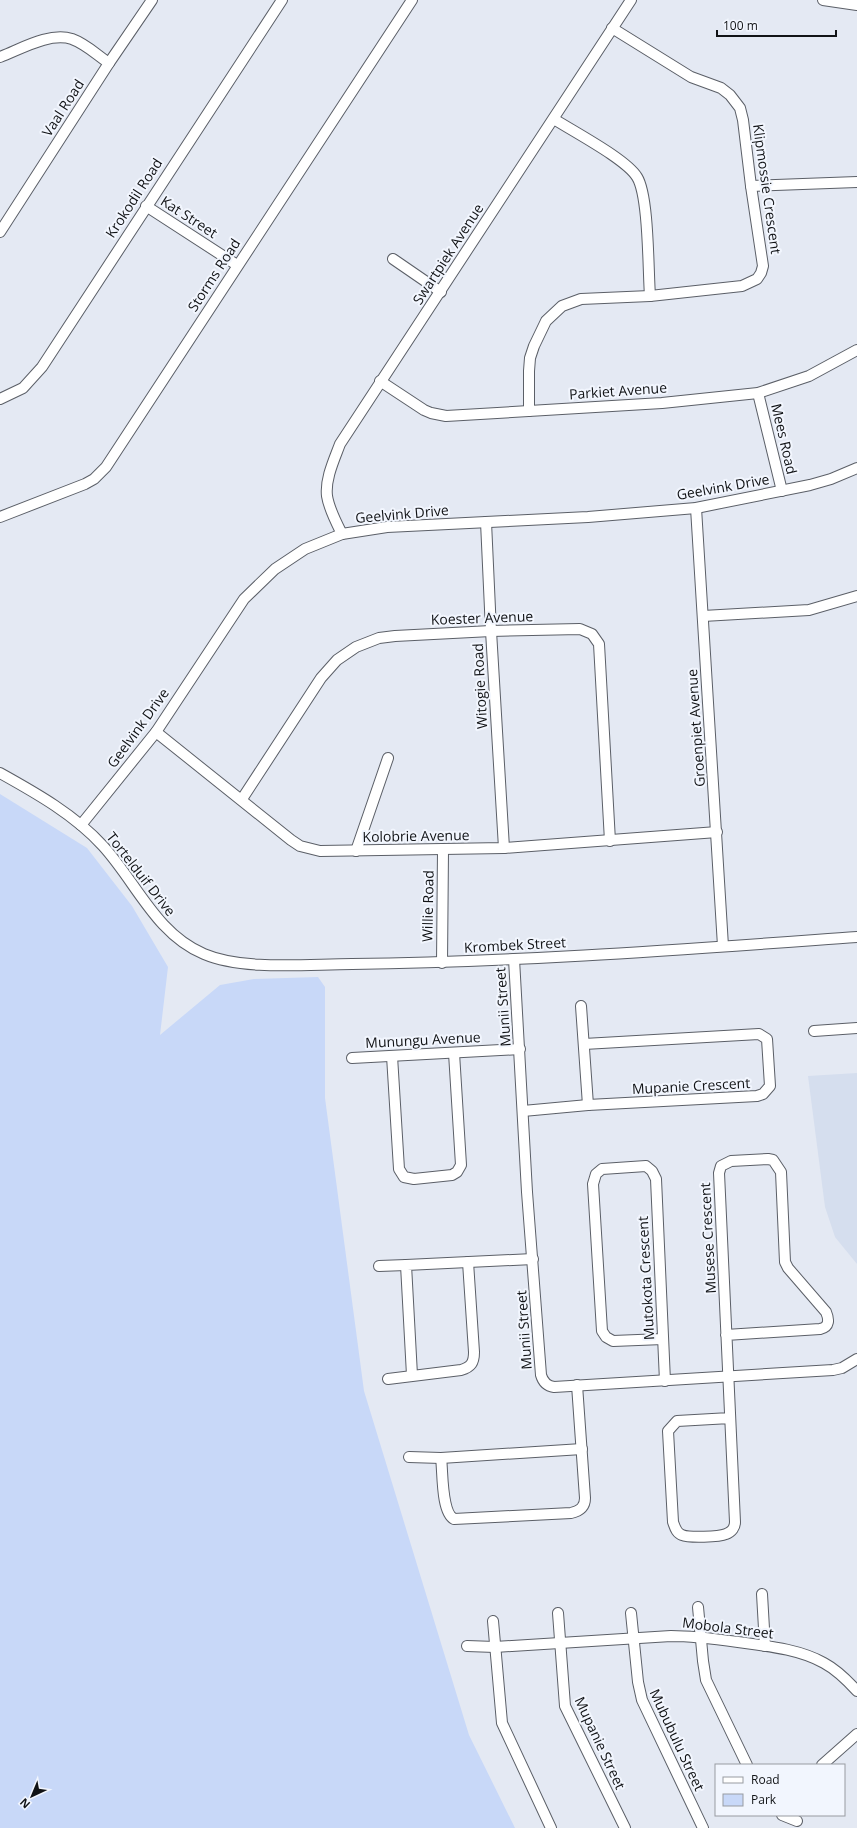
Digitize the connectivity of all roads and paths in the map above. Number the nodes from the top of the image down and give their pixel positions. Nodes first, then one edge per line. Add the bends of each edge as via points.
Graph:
1 (152, 0) edge
2 (282, 0) edge
3 (412, 0) edge
4 (631, 0) edge
5 (823, 0) edge
6 (857, 5) edge
7 (612, 28) junction
8 (0, 57) edge
9 (109, 63) junction
10 (554, 119) junction
11 (857, 182) edge
12 (751, 186) junction
13 (146, 206) junction
14 (0, 232) edge
15 (393, 259) dead end
16 (238, 265) junction
17 (441, 292) junction
18 (650, 296) junction
19 (857, 350) edge
20 (380, 381) junction
21 (758, 394) junction
22 (0, 399) edge
23 (529, 411) junction
24 (857, 468) edge
25 (782, 491) junction
26 (696, 508) junction
27 (0, 517) edge
28 (486, 522) junction
29 (342, 534) junction
30 (857, 596) edge
31 (703, 616) junction
32 (491, 631) junction
33 (156, 732) junction
34 (388, 758) dead end
35 (0, 773) edge
36 (242, 799) junction
37 (81, 825) junction
38 (717, 832) junction
39 (610, 841) junction
40 (504, 848) junction
41 (443, 850) junction
42 (356, 851) junction
43 (857, 937) edge
44 (180, 940) joint
45 (723, 946) junction
46 (514, 959) junction
47 (442, 963) junction
48 (581, 1006) dead end
49 (857, 1028) edge
50 (814, 1031) dead end
51 (584, 1044) junction
52 (520, 1049) junction
53 (454, 1053) junction
54 (392, 1056) junction
55 (352, 1058) dead end
56 (588, 1105) junction
57 (523, 1110) junction
58 (533, 1259) junction
59 (468, 1262) junction
60 (379, 1266) dead end
61 (406, 1270) junction
62 (726, 1335) junction
63 (663, 1339) junction
64 (857, 1359) edge
65 (412, 1374) junction
66 (728, 1377) junction
67 (388, 1379) dead end
68 (665, 1381) junction
69 (577, 1385) junction
70 (730, 1418) junction
71 (582, 1449) junction
72 (409, 1457) dead end
73 (442, 1458) junction
74 (762, 1594) dead end
75 (698, 1607) dead end
76 (558, 1613) dead end
77 (631, 1613) dead end
78 (493, 1621) dead end
79 (701, 1637) junction
80 (634, 1638) junction
81 (560, 1644) junction
82 (467, 1646) dead end
83 (765, 1646) junction
84 (495, 1648) junction
85 (857, 1690) edge
86 (857, 1734) edge
87 (747, 1764) edge
88 (823, 1764) edge
89 (784, 1816) edge
90 (797, 1821) edge
91 (551, 1828) edge
92 (625, 1828) edge
93 (703, 1828) edge

1 - 9 street, Vaal Road
2 - 13 street, Krokodil Road
3 - 16 street, Storms Road
4 - 7 street, Swartpiek Avenue
5 - 6 street
7 - 10 street, Swartpiek Avenue
7 - 12 street, Klipmossie Crescent via 688,75 716,86 730,95 742,114
8 - 9 street via 44,40 64,38 80,43
9 - 14 street, Vaal Road
10 - 17 street, Swartpiek Avenue
10 - 18 street via 614,156 637,177 644,197
11 - 12 street
12 - 18 street, Klipmossie Crescent via 763,254 762,273 757,279 742,286
13 - 16 street, Kat Street
13 - 22 street, Krokodil Road via 38,372 23,388
15 - 17 street
16 - 27 street, Storms Road via 112,460 100,474 85,484
17 - 20 street, Swartpiek Avenue
18 - 23 street, Klipmossie Crescent via 574,301 553,313 541,330 530,358
19 - 21 street, Parkiet Avenue via 809,376
20 - 23 street, Parkiet Avenue via 424,410 438,415
20 - 29 street, Swartpiek Avenue via 340,444 329,478 329,504
21 - 23 street, Parkiet Avenue
21 - 25 street, Mees Road
24 - 25 street, Geelvink Drive via 819,483
25 - 26 street, Geelvink Drive
26 - 28 street, Geelvink Drive via 640,514
26 - 31 street, Groenpiet Avenue
28 - 29 street, Geelvink Drive via 387,527
28 - 32 street, Witogie Road
29 - 33 street, Geelvink Drive via 293,555 255,586 237,608
30 - 31 street via 809,610
31 - 38 street, Groenpiet Avenue
32 - 36 street, Koester Avenue via 379,638 346,653 321,678
32 - 39 street, Koester Avenue via 580,629 589,632 597,640
32 - 40 street, Witogie Road
33 - 36 street, Kolobrie Avenue
33 - 37 street, Geelvink Drive
34 - 42 street
35 - 37 street, Tortelduif Drive
36 - 42 street, Kolobrie Avenue via 300,846 320,851
37 - 44 street, Tortelduif Drive via 105,848 162,924
38 - 39 street, Kolobrie Avenue
38 - 45 street, Groenpiet Avenue
39 - 40 street, Kolobrie Avenue
40 - 41 street, Kolobrie Avenue
41 - 42 street, Kolobrie Avenue
41 - 47 street, Willie Road
43 - 45 street, Krombek Street
44 - 47 street, Krombek Street via 204,954 244,963
45 - 46 street, Krombek Street
46 - 47 street, Krombek Street
46 - 52 street, Munii Street
48 - 51 street
49 - 50 street
51 - 56 street
51 - 56 street, Mupanie Crescent via 759,1034 767,1039 770,1080 767,1090 757,1096
52 - 53 street, Munungu Avenue
52 - 57 street, Munii Street
53 - 54 street, Munungu Avenue
53 - 54 street via 461,1165 452,1176 414,1179 404,1177 399,1169
54 - 55 street, Munungu Avenue
56 - 57 street, Mupanie Crescent
57 - 58 street, Munii Street
58 - 59 street
58 - 69 street, Munii Street via 541,1376 543,1381 551,1386
59 - 61 street
59 - 65 street via 473,1362 461,1370
60 - 61 street
61 - 65 street
62 - 62 street, Musese Crescent via 720,1169 731,1161 773,1160 781,1172 785,1262 826,1312 828,1323 820,1329
62 - 66 street, Musese Crescent
63 - 63 street, Mutokota Crescent via 654,1175 650,1168 643,1166 606,1168 598,1171 593,1184 602,1331 613,1341
63 - 68 street, Mutokota Crescent
64 - 66 street, Munii Street via 833,1370
65 - 67 street
66 - 68 street, Munii Street
66 - 70 street, Musese Crescent
68 - 69 street, Munii Street
69 - 71 street
70 - 70 street, Musese Crescent via 735,1525 732,1531 725,1535 682,1536 673,1522 668,1431 677,1421
71 - 73 street
71 - 73 street via 585,1498 582,1508 571,1513 521,1517 461,1520 451,1517 446,1507
72 - 73 street
74 - 83 street
75 - 79 street
76 - 81 street
77 - 80 street, Mububulu Street
78 - 84 street
79 - 80 street, Mobola Street
79 - 83 street, Mobola Street
79 - 87 street via 706,1680
80 - 81 street, Mobola Street
80 - 93 street, Mububulu Street via 642,1700
81 - 84 street, Mobola Street
81 - 92 street, Mupanie Street via 565,1706
82 - 84 street, Mobola Street
83 - 85 street, Mobola Street via 824,1662 846,1678
84 - 91 street via 502,1723
86 - 88 street
89 - 90 street

